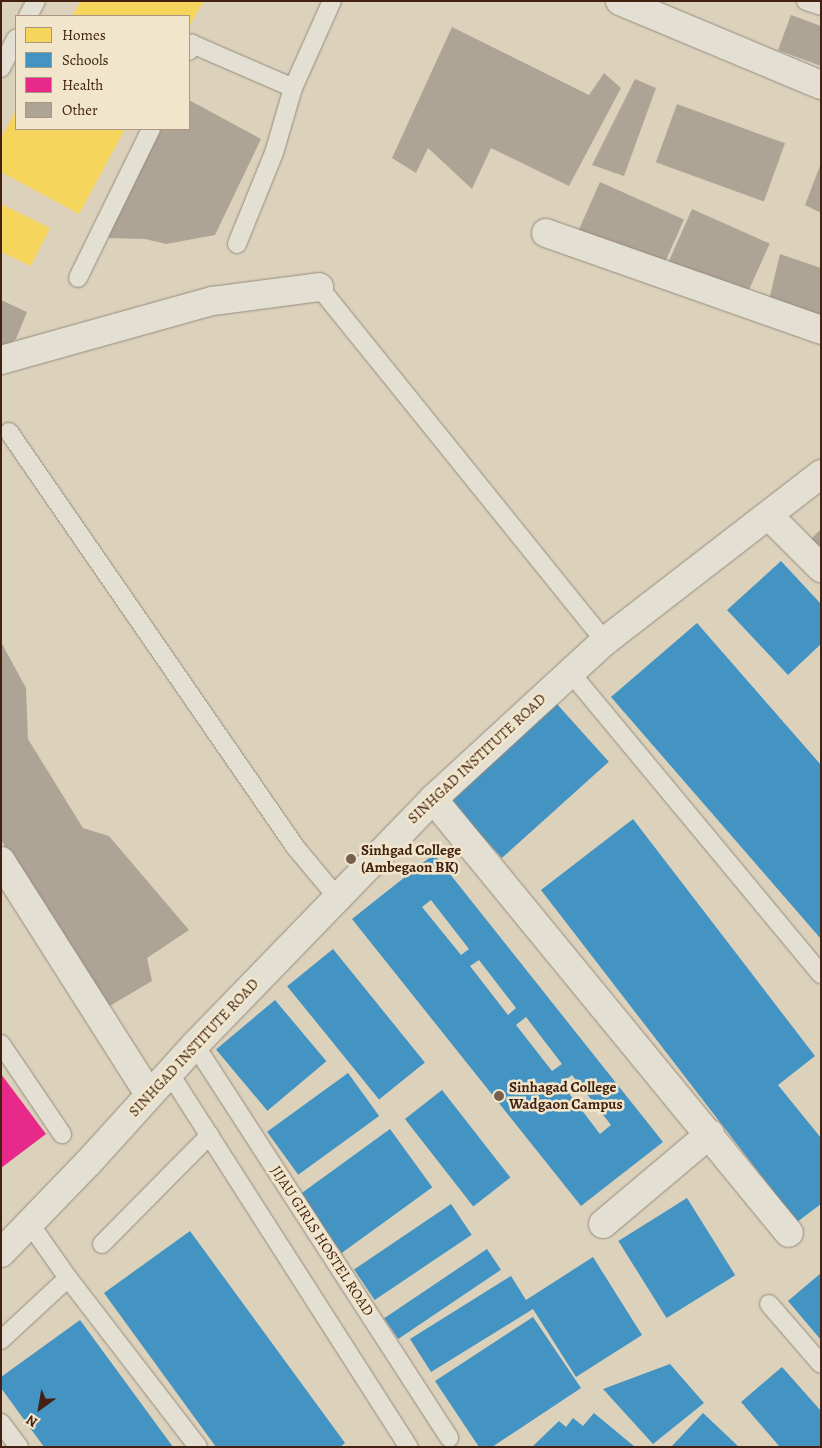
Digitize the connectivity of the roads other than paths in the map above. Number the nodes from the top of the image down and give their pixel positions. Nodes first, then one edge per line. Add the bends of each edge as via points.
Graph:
1 (36, 1) edge
2 (332, 1) edge
3 (620, 1) edge
4 (806, 1) edge
5 (821, 6) edge
6 (29, 15) edge
7 (15, 41) edge
8 (190, 49) edge
9 (1, 68) edge
10 (821, 85) edge
11 (293, 88) junction
12 (151, 130) edge
13 (546, 233) dead end
14 (237, 244) dead end
15 (78, 278) dead end
16 (319, 287) joint
17 (821, 330) edge
18 (1, 360) edge
19 (9, 432) dead end
20 (821, 474) edge
21 (769, 516) junction
22 (821, 568) edge
23 (605, 641) junction
24 (570, 672) junction
25 (433, 799) junction
26 (1, 861) edge
27 (336, 896) junction
28 (821, 974) edge
29 (1, 1044) edge
30 (195, 1044) junction
31 (170, 1074) junction
32 (149, 1094) junction
33 (62, 1134) dead end
34 (710, 1134) junction
35 (210, 1135) junction
36 (30, 1224) junction
37 (603, 1224) dead end
38 (789, 1233) dead end
39 (102, 1244) dead end
40 (1, 1253) edge
41 (68, 1278) junction
42 (769, 1304) dead end
43 (1, 1340) edge
44 (821, 1364) edge
45 (1, 1423) edge
46 (449, 1438) dead end
47 (19, 1447) edge
48 (198, 1447) edge
49 (409, 1447) edge

1 - 6 lane
2 - 11 lane
3 - 10 street
4 - 5 lane
7 - 9 lane
8 - 11 lane via 192,44
11 - 14 lane via 274,153
12 - 15 lane
13 - 17 street
16 - 18 street via 213,301
16 - 23 lane
19 - 27 lane via 296,848
20 - 21 street, SINHGAD INSTITUTE ROAD
21 - 22 street
21 - 23 street, SINHGAD INSTITUTE ROAD
23 - 24 street, SINHGAD INSTITUTE ROAD
24 - 25 street, SINHGAD INSTITUTE ROAD
24 - 28 lane
25 - 27 street, SINHGAD INSTITUTE ROAD
25 - 34 street
26 - 32 street
27 - 30 street, SINHGAD INSTITUTE ROAD
29 - 33 lane
30 - 31 street, SINHGAD INSTITUTE ROAD
30 - 46 lane, JIJAU GIRLS HOSTEL ROAD
31 - 32 street, SINHGAD INSTITUTE ROAD
31 - 35 lane
32 - 36 street, SINHGAD INSTITUTE ROAD
34 - 37 street
34 - 38 street
35 - 39 lane
35 - 49 lane
36 - 40 street, SINHGAD INSTITUTE ROAD
36 - 41 lane
41 - 43 lane
41 - 48 lane
42 - 44 lane
45 - 47 lane

